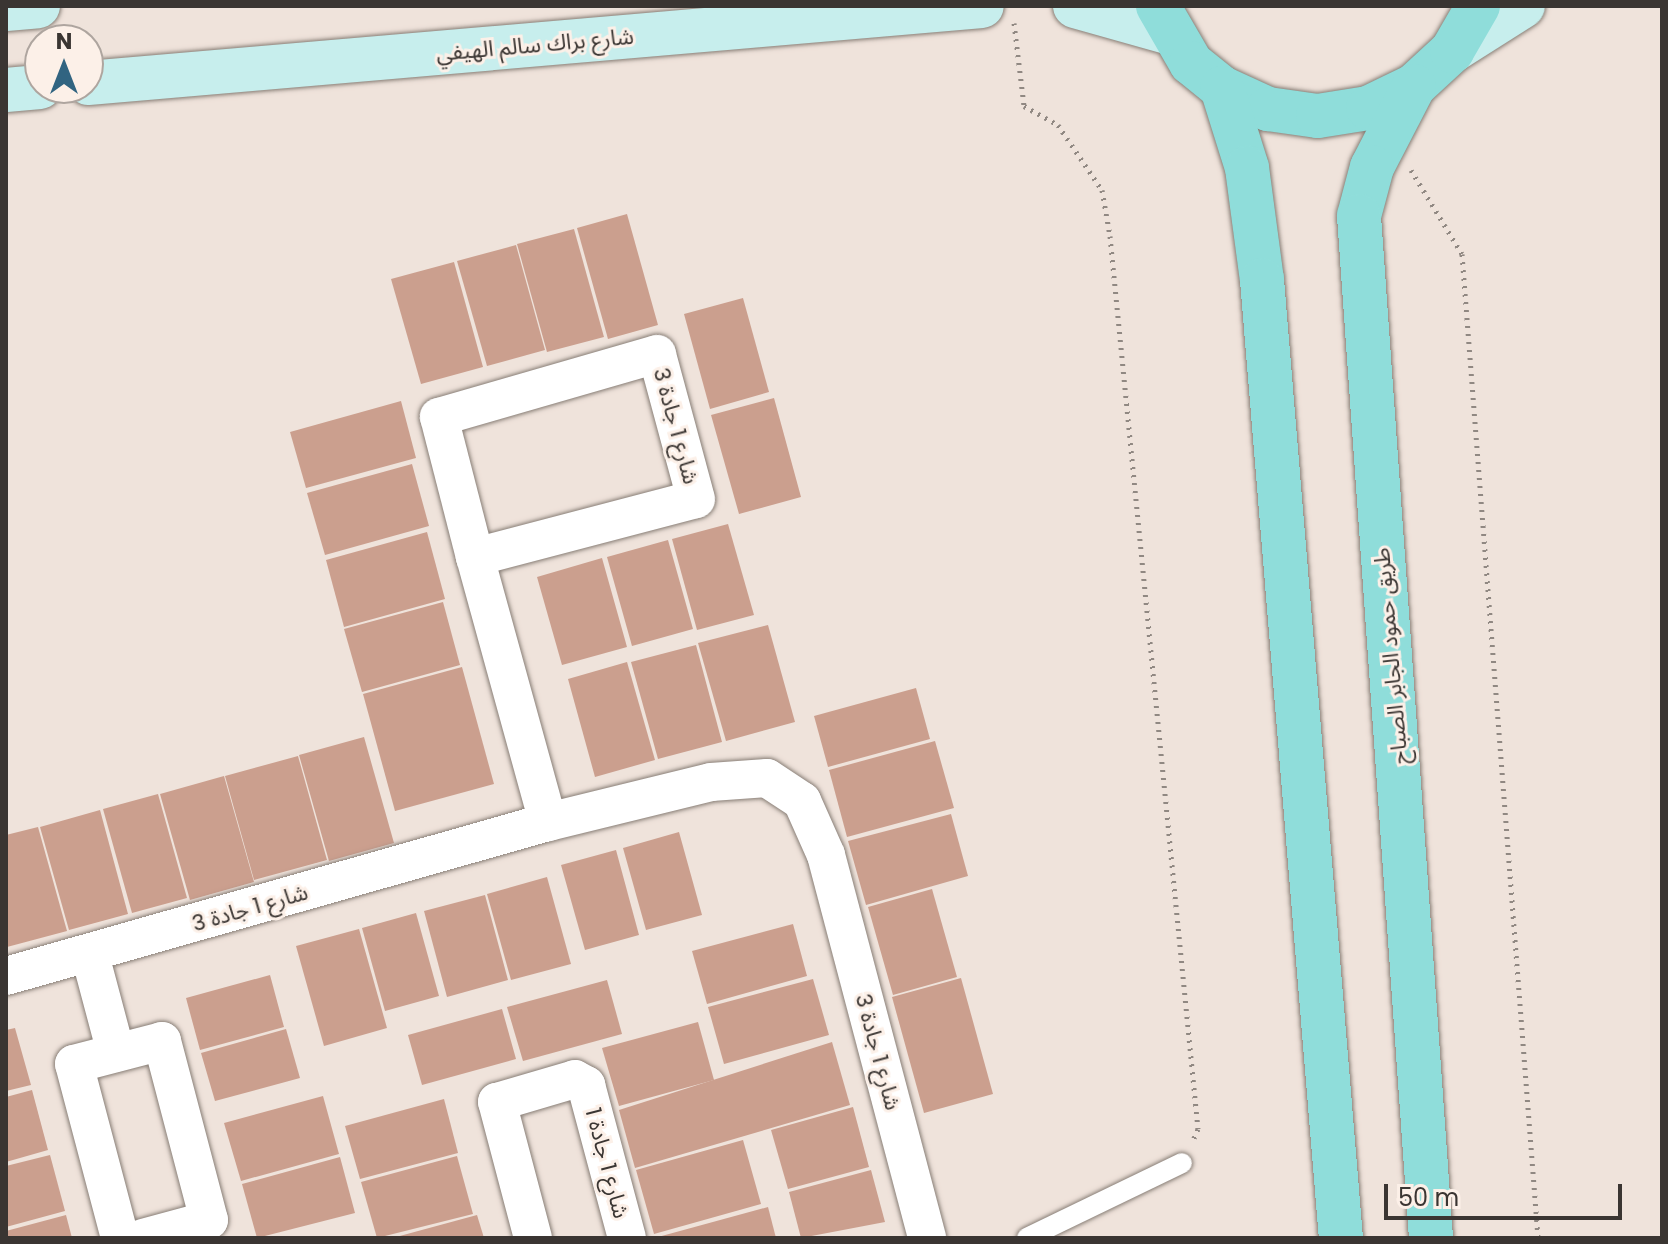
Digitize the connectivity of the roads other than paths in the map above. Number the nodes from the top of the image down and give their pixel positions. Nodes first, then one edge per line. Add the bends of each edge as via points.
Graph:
1 (38, 6) edge
2 (982, 6) edge
3 (1075, 6) edge
4 (1478, 6) edge
5 (1523, 6) edge
6 (6, 9) edge
7 (1162, 19) edge
8 (641, 22) edge
9 (1452, 51) junction
10 (104, 81) edge
11 (1414, 86) junction
12 (1222, 88) junction
13 (475, 557) junction
14 (548, 822) junction
15 (90, 955) junction
16 (6, 976) edge
17 (116, 1053) junction
18 (1182, 1163) road end
19 (120, 1238) edge
20 (143, 1238) edge
21 (533, 1238) edge
22 (627, 1238) edge
23 (927, 1238) edge
24 (1027, 1238) edge
25 (1341, 1238) edge
26 (1431, 1238) edge

1 - 6 main road
2 - 8 main road, شارع براك سالم الهيفي
3 - 7 main road
4 - 9 main road
5 - 9 main road
7 - 12 main road
8 - 10 main road, شارع براك سالم الهيفي
9 - 11 main road
11 - 12 main road via 1368,108 1318,116 1268,109
11 - 26 main road, طريق حمود الجابر الصباح via 1388,131 1359,216
12 - 25 main road via 1247,168 1262,280
13 - 13 street, شارع 1 جادة 3 via 439,417 657,354 696,499
13 - 14 street, شارع 1 جادة 3
14 - 15 street, شارع 1 جادة 3
14 - 23 street, شارع 1 جادة 3 via 725,781 767,778 802,801 826,855
15 - 16 street, شارع 1 جادة 3
15 - 17 street
17 - 19 street via 74,1064
17 - 20 street via 162,1041 209,1220
18 - 24 lane
21 - 22 street, شارع 1 جادة 1 via 497,1102 575,1079 586,1085

